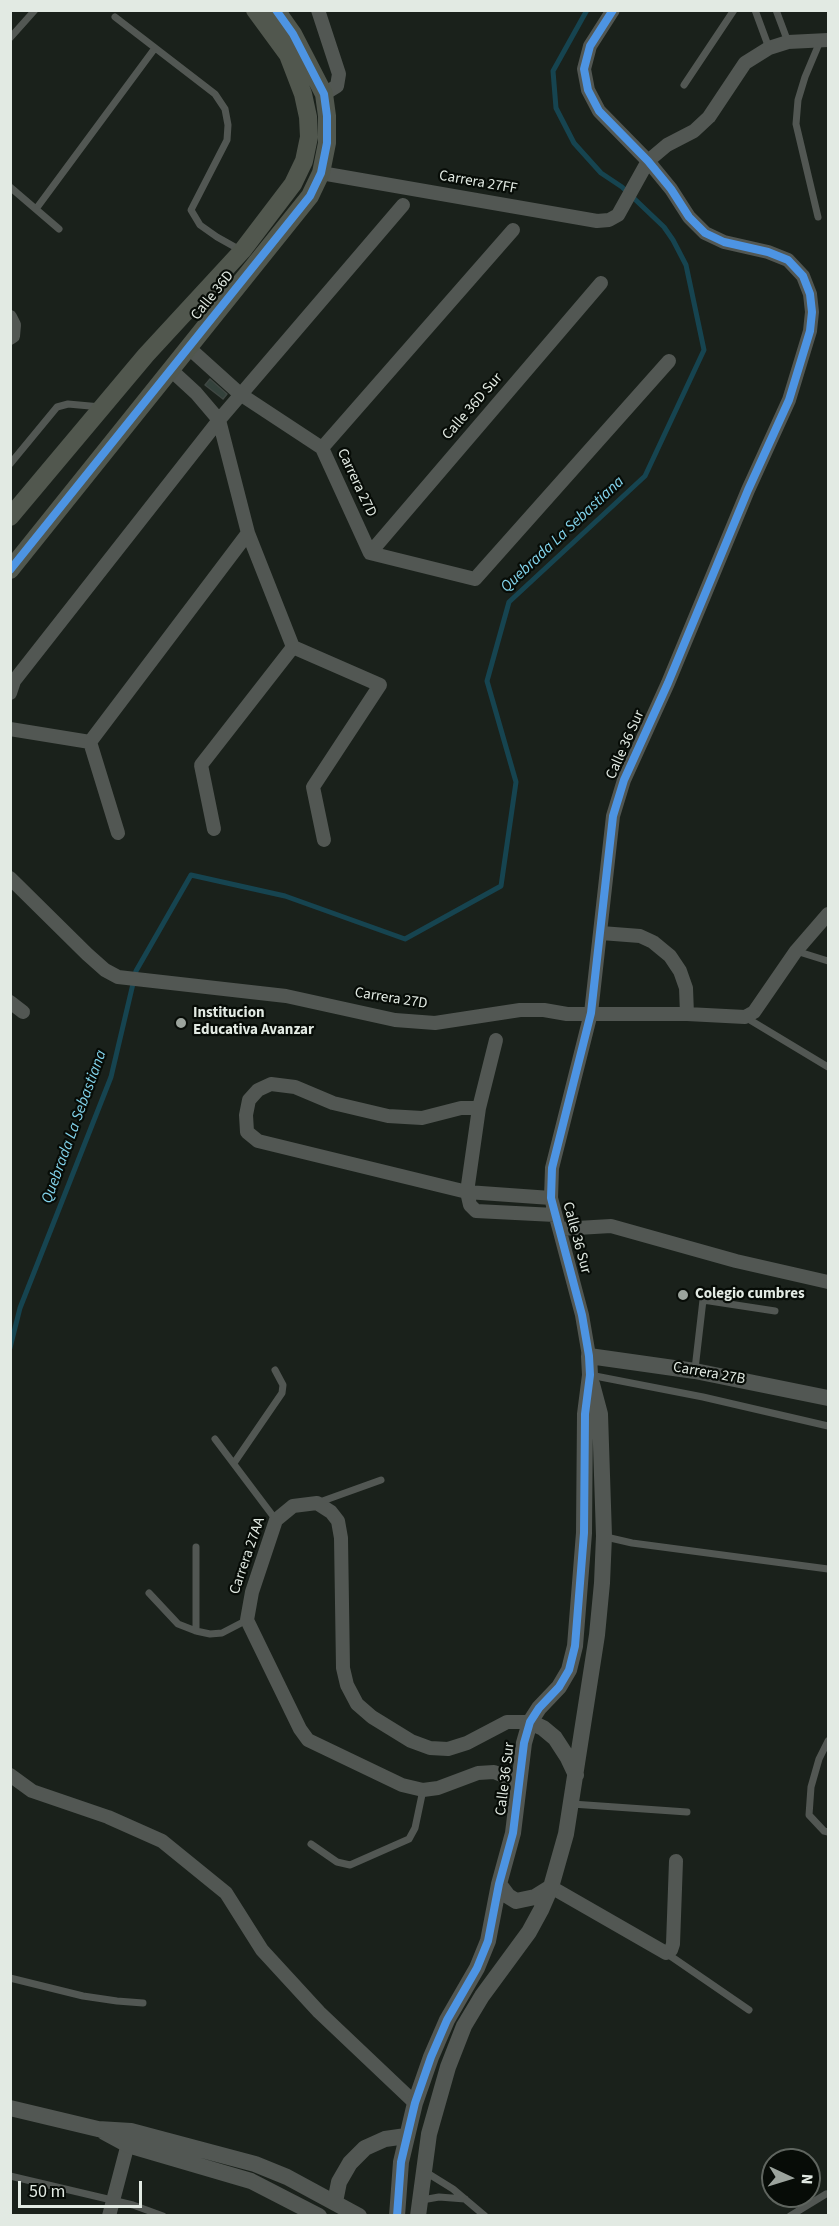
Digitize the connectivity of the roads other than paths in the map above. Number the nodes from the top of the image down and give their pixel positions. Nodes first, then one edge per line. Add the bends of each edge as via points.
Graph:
1 (35, 10) edge
2 (255, 10) edge
3 (276, 10) edge
4 (318, 10) edge
5 (613, 10) edge
6 (734, 10) edge
7 (754, 10) edge
8 (777, 10) edge
9 (115, 17) dead end
10 (10, 38) edge
11 (825, 40) edge
12 (788, 42) junction
13 (155, 48) junction
14 (769, 48) junction
15 (684, 85) dead end
16 (324, 94) junction
17 (645, 166) junction
18 (321, 173) junction
19 (10, 187) edge
20 (403, 205) dead end
21 (36, 209) junction
22 (818, 217) dead end
23 (59, 229) dead end
24 (513, 230) dead end
25 (242, 250) junction
26 (601, 283) dead end
27 (10, 317) edge
28 (10, 338) edge
29 (189, 348) junction
30 (669, 361) dead end
31 (168, 374) junction
32 (240, 394) junction
33 (102, 407) junction
34 (219, 420) junction
35 (322, 448) junction
36 (10, 464) edge
37 (10, 517) edge
38 (248, 533) junction
39 (370, 553) junction
40 (10, 570) edge
41 (293, 647) junction
42 (10, 693) edge
43 (10, 729) edge
44 (90, 742) junction
45 (214, 829) dead end
46 (118, 833) dead end
47 (324, 840) dead end
48 (10, 878) edge
49 (828, 914) edge
50 (601, 933) junction
51 (796, 951) junction
52 (828, 961) edge
53 (10, 1002) edge
54 (23, 1012) dead end
55 (591, 1013) junction
56 (687, 1014) junction
57 (745, 1017) junction
58 (496, 1040) dead end
59 (828, 1067) edge
60 (479, 1108) junction
61 (467, 1192) junction
62 (551, 1198) junction
63 (555, 1215) junction
64 (560, 1229) junction
65 (828, 1282) edge
66 (775, 1311) dead end
67 (589, 1356) junction
68 (274, 1370) dead end
69 (695, 1371) junction
70 (590, 1375) junction
71 (828, 1398) edge
72 (828, 1426) edge
73 (216, 1439) dead end
74 (234, 1463) junction
75 (381, 1480) dead end
76 (317, 1503) junction
77 (276, 1520) junction
78 (604, 1536) junction
79 (196, 1547) dead end
80 (828, 1569) edge
81 (149, 1593) dead end
82 (247, 1620) junction
83 (196, 1631) junction
84 (530, 1722) junction
85 (828, 1741) edge
86 (10, 1775) edge
87 (576, 1776) junction
88 (519, 1782) junction
89 (423, 1790) junction
90 (572, 1804) junction
91 (687, 1812) dead end
92 (828, 1832) edge
93 (311, 1844) dead end
94 (676, 1861) dead end
95 (499, 1884) junction
96 (551, 1887) junction
97 (666, 1953) junction
98 (10, 1978) edge
99 (143, 2002) dead end
100 (749, 2010) dead end
101 (416, 2103) junction
102 (10, 2108) edge
103 (406, 2136) junction
104 (130, 2138) junction
105 (423, 2170) junction
106 (10, 2176) edge
107 (826, 2194) dead end
108 (465, 2199) junction
109 (114, 2200) junction
110 (335, 2202) junction
111 (419, 2208) edge
112 (109, 2216) edge
113 (162, 2216) edge
114 (319, 2216) edge
115 (359, 2216) edge
116 (397, 2216) edge
117 (485, 2216) edge
118 (790, 2216) edge

1 - 10 lane
2 - 25 main road, Calle 36D via 288,55 303,94 309,137 304,162 293,184
3 - 16 main road, Calle 36D
4 - 16 street via 339,74 337,86
5 - 17 street via 590,46 584,69 588,90 599,111
6 - 15 lane
7 - 14 lane
8 - 12 lane
9 - 13 lane
11 - 12 street
11 - 22 lane via 805,77 796,124
12 - 14 street
13 - 21 lane
13 - 25 lane via 215,94 225,109 227,140 191,210 200,225
14 - 17 street via 745,63 709,117 694,131 667,145
16 - 18 main road, Calle 36D via 327,143
17 - 18 street, Carrera 27FF via 618,215 597,221
17 - 50 street, Calle 36 Sur via 671,189 705,233 788,260 803,276 812,312 789,400 624,780 608,849
18 - 29 main road, Calle 36D via 310,196
19 - 21 lane
20 - 32 street
21 - 23 lane
24 - 35 street
25 - 33 main road, Calle 36D
26 - 39 street, Calle 36D Sur
27 - 28 street via 15,325
29 - 31 main road, Calle 36D
29 - 32 street, Carrera 27D
30 - 39 street via 475,579
31 - 34 street
31 - 40 main road, Calle 36D
32 - 34 street
32 - 35 street, Carrera 27D
33 - 36 lane via 57,407
33 - 37 main road, Calle 36D
34 - 38 street
34 - 42 street via 14,681
35 - 39 street, Carrera 27D
38 - 41 street
38 - 44 street
41 - 45 street via 201,765
41 - 47 street via 380,685 313,787
43 - 44 street
44 - 46 street
48 - 55 street, Carrera 27D via 105,970 130,980 286,996 405,1021 435,1023 520,1010
49 - 51 street
50 - 55 street, Calle 36 Sur
50 - 56 street via 640,936 670,956 686,988
51 - 52 lane
51 - 57 street via 754,1012
53 - 54 street
55 - 56 street, Carrera 27D
55 - 62 street, Calle 36 Sur via 558,1138
56 - 57 street, Carrera 27D
57 - 59 lane
58 - 60 street
60 - 61 street
60 - 61 street via 461,1108 422,1118 388,1116 333,1103 296,1087 271,1084 249,1100 246,1116 247,1132 258,1141
61 - 62 street
61 - 63 street via 476,1211
62 - 63 street, Calle 36 Sur
63 - 64 street, Calle 36 Sur
64 - 65 street via 611,1226
64 - 67 street, Calle 36 Sur
66 - 69 lane via 703,1300
67 - 69 street, Carrera 27B
67 - 70 street, Calle 36 Sur
68 - 74 lane via 283,1385 282,1393
69 - 71 street, Carrera 27B
70 - 72 lane
70 - 78 street, Calle 36 Sur via 600,1414
70 - 84 street, Calle 36 Sur via 576,1646 559,1687
73 - 74 lane
74 - 77 lane
75 - 76 lane
76 - 77 street, Carrera 27AA via 293,1506
76 - 84 street via 331,1512 340,1528 343,1668 357,1704 411,1741 430,1748 448,1749 467,1743 507,1722
77 - 82 street, Carrera 27AA
78 - 80 lane
78 - 87 street, Calle 36 Sur via 597,1635
79 - 83 lane
81 - 83 lane via 178,1624
82 - 83 lane via 222,1633
82 - 89 street via 308,1740 402,1785
84 - 87 street via 555,1738
84 - 88 street, Calle 36 Sur
85 - 92 lane via 811,1787 809,1815
86 - 101 street via 32,1791 108,1817 162,1841 226,1893 261,1950 319,2012
87 - 90 street, Calle 36 Sur
88 - 89 street via 494,1772 478,1773
88 - 95 street, Calle 36 Sur via 513,1833
89 - 93 lane via 409,1839 350,1865 337,1862
90 - 91 lane
90 - 96 street, Calle 36 Sur
94 - 97 street via 673,1944
95 - 96 street via 516,1901 535,1897
95 - 101 street, Calle 36 Sur via 488,1941 447,2020
96 - 97 street
96 - 105 street, Calle 36 Sur via 529,1932 464,2026 438,2097
97 - 100 lane
98 - 99 lane via 83,1996
101 - 103 street, Calle 36 Sur
102 - 104 street
103 - 110 street via 385,2139 366,2148 350,2163 339,2182
103 - 116 street, Calle 36 Sur via 400,2162
104 - 109 street
104 - 110 street via 255,2164
104 - 114 street via 251,2181
105 - 108 lane
105 - 111 street, Calle 36 Sur
106 - 109 lane
107 - 118 lane
108 - 111 lane via 439,2197
108 - 117 lane
109 - 112 street
109 - 113 lane
110 - 115 street

